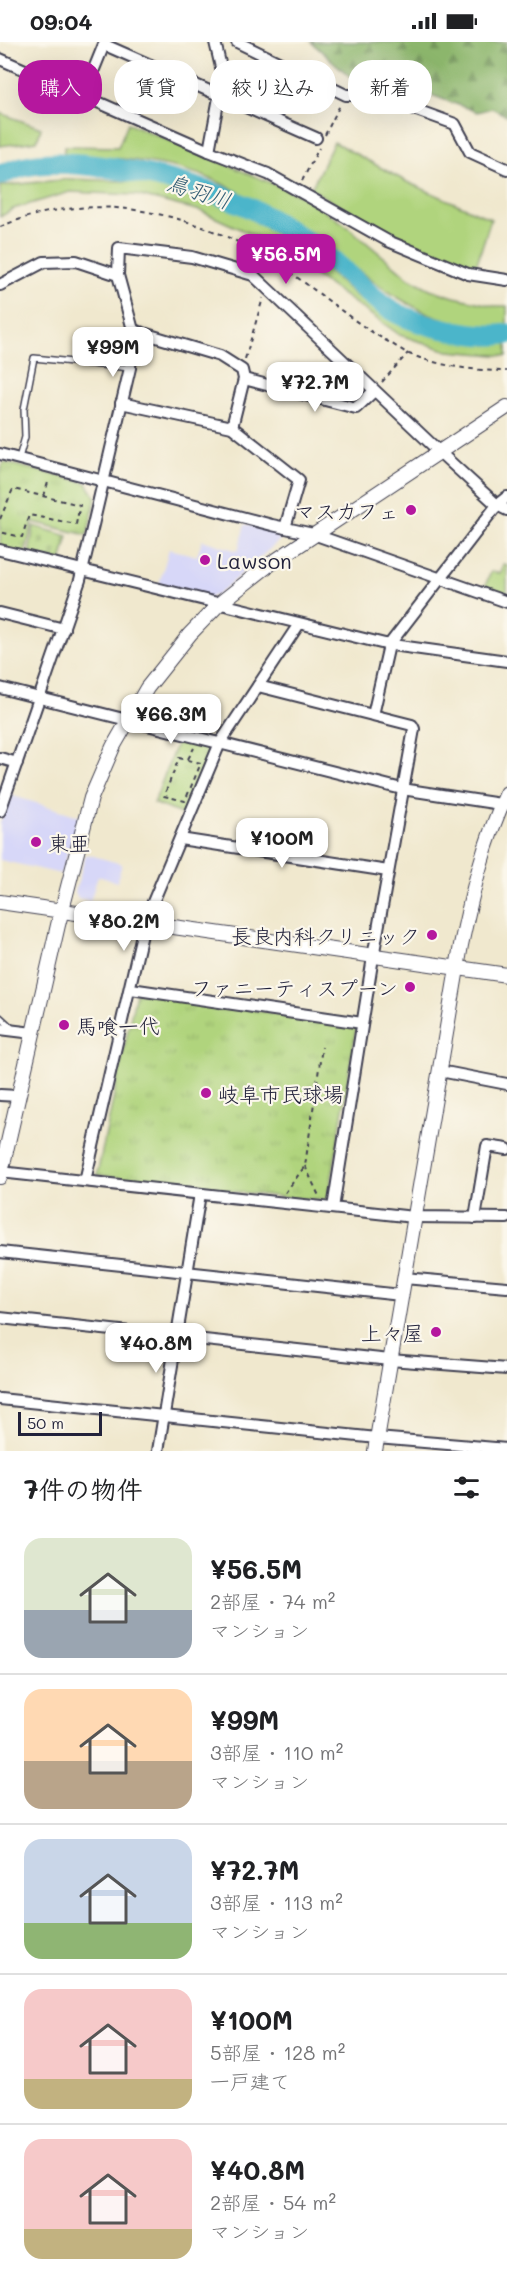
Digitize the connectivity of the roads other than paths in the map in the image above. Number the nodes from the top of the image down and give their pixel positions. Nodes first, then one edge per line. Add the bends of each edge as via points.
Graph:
1 (215, 42) edge
2 (237, 42) edge
3 (105, 44) edge
4 (0, 59) edge
5 (98, 60) edge
6 (219, 60) edge
7 (18, 67) edge
8 (210, 91) edge
9 (102, 104) edge
10 (216, 114) edge
11 (261, 114) edge
12 (316, 138) dead end
13 (209, 151) junction
14 (507, 169) edge
15 (118, 275) junction
16 (507, 280) edge
17 (0, 285) edge
18 (133, 330) junction
19 (130, 368) junction
20 (243, 375) junction
21 (374, 391) junction
22 (121, 403) junction
23 (507, 407) edge
24 (232, 428) junction
25 (441, 452) junction
26 (0, 454) edge
27 (19, 458) junction
28 (105, 481) junction
29 (507, 497) edge
30 (502, 507) edge
31 (285, 528) junction
32 (313, 534) junction
33 (0, 550) edge
34 (82, 571) junction
35 (439, 579) junction
36 (507, 602) edge
37 (219, 604) junction
38 (0, 612) edge
39 (298, 624) junction
40 (64, 629) junction
41 (389, 645) junction
42 (507, 662) edge
43 (258, 686) junction
44 (0, 688) edge
45 (40, 698) junction
46 (373, 715) junction
47 (128, 719) junction
48 (220, 743) junction
49 (0, 758) edge
50 (17, 764) junction
51 (402, 789) junction
52 (505, 801) edge
53 (0, 811) edge
54 (180, 839) junction
55 (388, 871) junction
56 (0, 902) edge
57 (61, 911) junction
58 (146, 921) junction
59 (373, 957) junction
60 (457, 969) junction
61 (507, 975) edge
62 (130, 989) junction
63 (0, 1017) edge
64 (362, 1023) junction
65 (0, 1025) edge
66 (0, 1029) edge
67 (16, 1031) junction
68 (33, 1033) junction
69 (440, 1071) junction
70 (507, 1084) edge
71 (0, 1095) edge
72 (18, 1096) junction
73 (507, 1149) edge
74 (0, 1174) edge
75 (86, 1181) junction
76 (200, 1194) junction
77 (329, 1208) junction
78 (414, 1217) junction
79 (476, 1218) junction
80 (507, 1218) edge
81 (0, 1252) edge
82 (187, 1272) junction
83 (404, 1278) junction
84 (507, 1287) edge
85 (401, 1295) junction
86 (0, 1318) edge
87 (177, 1336) junction
88 (390, 1360) junction
89 (507, 1369) edge
90 (0, 1399) edge
91 (164, 1416) junction
92 (376, 1445) edge
93 (502, 1449) edge
94 (158, 1451) edge

1 - 6 street
2 - 14 street via 346,95 375,95 455,124 470,152
3 - 5 street
3 - 8 street
4 - 7 street
9 - 13 street
10 - 13 street
11 - 12 street
13 - 16 street via 268,174 388,242 468,274
15 - 17 street via 76,261 44,262
15 - 18 street
15 - 21 street via 119,248 192,257 253,275
18 - 19 street
18 - 20 street via 220,356
19 - 22 street
19 - 27 lane via 34,358
20 - 21 street via 356,408
20 - 24 street
21 - 25 street
22 - 24 street
22 - 28 street
23 - 25 street
24 - 31 street via 299,480
25 - 30 street
25 - 32 street
26 - 27 street
27 - 28 street
28 - 31 street
28 - 34 street
29 - 30 street
30 - 35 street
31 - 32 street
32 - 35 street
32 - 37 street
33 - 34 street
34 - 37 street
34 - 40 street
35 - 36 street
35 - 41 street
37 - 39 street
37 - 47 street via 168,660
38 - 40 street
39 - 41 street
39 - 43 street
40 - 45 street
41 - 42 street
41 - 46 street
43 - 46 street
43 - 48 street
44 - 45 street
45 - 47 street
45 - 50 street
46 - 51 street via 412,725 414,729
47 - 48 street
47 - 57 street via 91,798
48 - 51 street
48 - 54 street
49 - 50 street
50 - 53 street
51 - 52 street
51 - 55 street
52 - 60 street via 472,893
54 - 55 street
54 - 58 street
55 - 59 street
56 - 57 street
57 - 58 street
57 - 68 street
58 - 59 street
58 - 62 street
59 - 60 street
59 - 64 street
60 - 61 street
60 - 69 street
62 - 64 street
62 - 75 street
63 - 67 lane
64 - 77 street
65 - 67 lane
66 - 67 street
67 - 68 street
68 - 72 street
69 - 70 street
69 - 78 street
71 - 72 street
72 - 74 street
73 - 79 street via 488,1146
74 - 75 street
75 - 76 street
76 - 77 street
76 - 82 street
77 - 78 street
78 - 79 street
78 - 83 street
79 - 80 street
81 - 82 street
82 - 85 street
82 - 87 street
83 - 84 street
83 - 85 street
85 - 88 street
86 - 87 street
87 - 88 street
87 - 91 street
88 - 89 street
88 - 92 street
90 - 91 street
91 - 92 street
91 - 94 street
92 - 93 street

